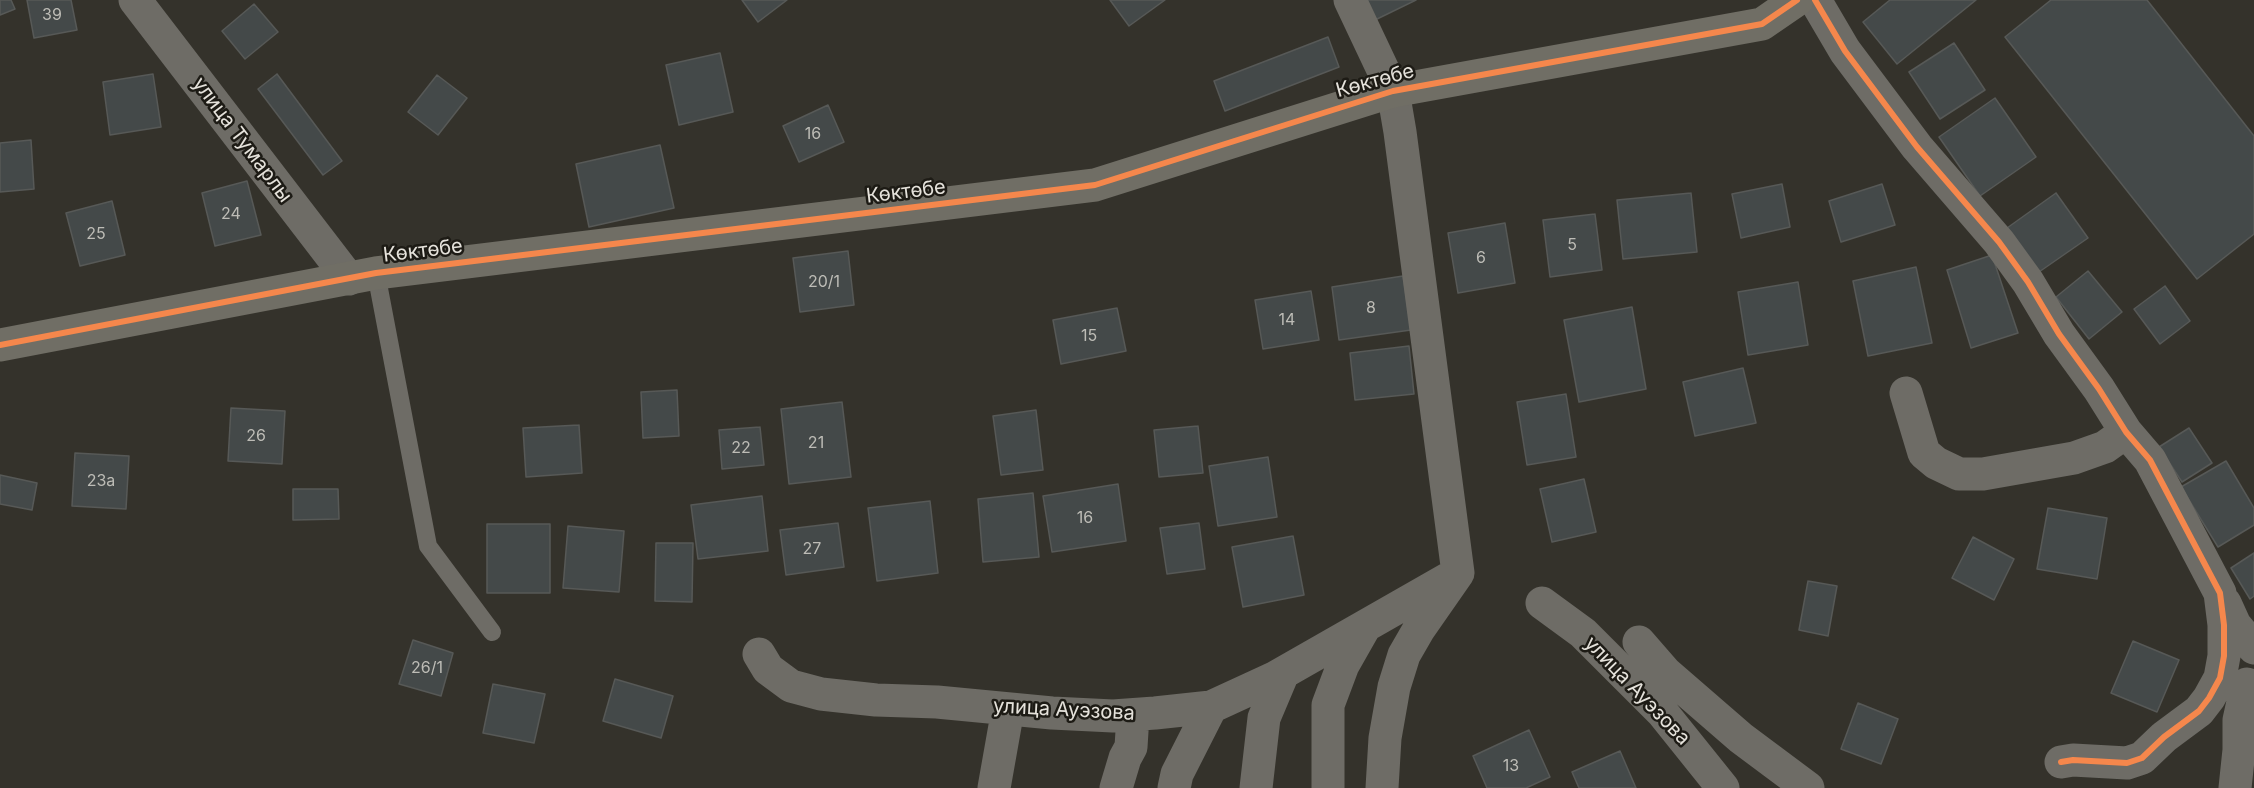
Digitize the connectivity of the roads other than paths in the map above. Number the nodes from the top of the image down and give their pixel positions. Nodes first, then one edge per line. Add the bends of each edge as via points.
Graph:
1 (135, 0) edge
2 (1350, 0) edge
3 (1797, 0) edge
4 (1815, 0) edge
5 (1393, 90) junction
6 (363, 276) junction
7 (0, 345) edge
8 (1906, 393) dead end
9 (2126, 432) junction
10 (1458, 573) junction
11 (2220, 593) junction
12 (1542, 603) dead end
13 (1365, 626) junction
14 (492, 632) dead end
15 (1639, 642) dead end
16 (2254, 648) edge
17 (759, 654) dead end
18 (1283, 673) junction
19 (2247, 684) dead end
20 (1211, 707) junction
21 (1008, 709) junction
22 (1133, 715) junction
23 (2061, 762) dead end
24 (994, 788) edge
25 (1116, 788) edge
26 (1174, 788) edge
27 (1256, 788) edge
28 (1328, 788) edge
29 (1382, 788) edge
30 (1723, 788) edge
31 (1808, 788) edge
32 (2235, 788) edge

1 - 6 street, улица Тумарлы
2 - 5 street
3 - 5 street, Көктөбе via 1762,24
4 - 9 street via 1882,102 2028,282
5 - 6 street, Көктөбе via 1095,185
5 - 10 street
6 - 7 street, Көктөбе
6 - 14 lane via 428,546
8 - 9 street via 1924,453 1959,474 1983,474 2074,458 2105,447
9 - 11 street via 2150,460
10 - 13 street, улица Ауэзова
10 - 29 street via 1404,655 1385,738
11 - 16 street via 2235,625
11 - 23 street via 2224,656 2220,678 2199,711 2142,758 2127,764
12 - 30 street, улица Ауэзова via 1583,633 1662,712
13 - 18 street, улица Ауэзова
13 - 28 street via 1343,665 1328,705
15 - 31 street via 1666,673 1741,738
17 - 21 street, улица Ауэзова via 768,669 791,686 821,694
18 - 20 street, улица Ауэзова
18 - 27 street via 1264,718
19 - 32 street via 2239,720
20 - 22 street, улица Ауэзова
20 - 26 street via 1177,774
21 - 22 street, улица Ауэзова
21 - 24 street
22 - 25 street via 1131,747

